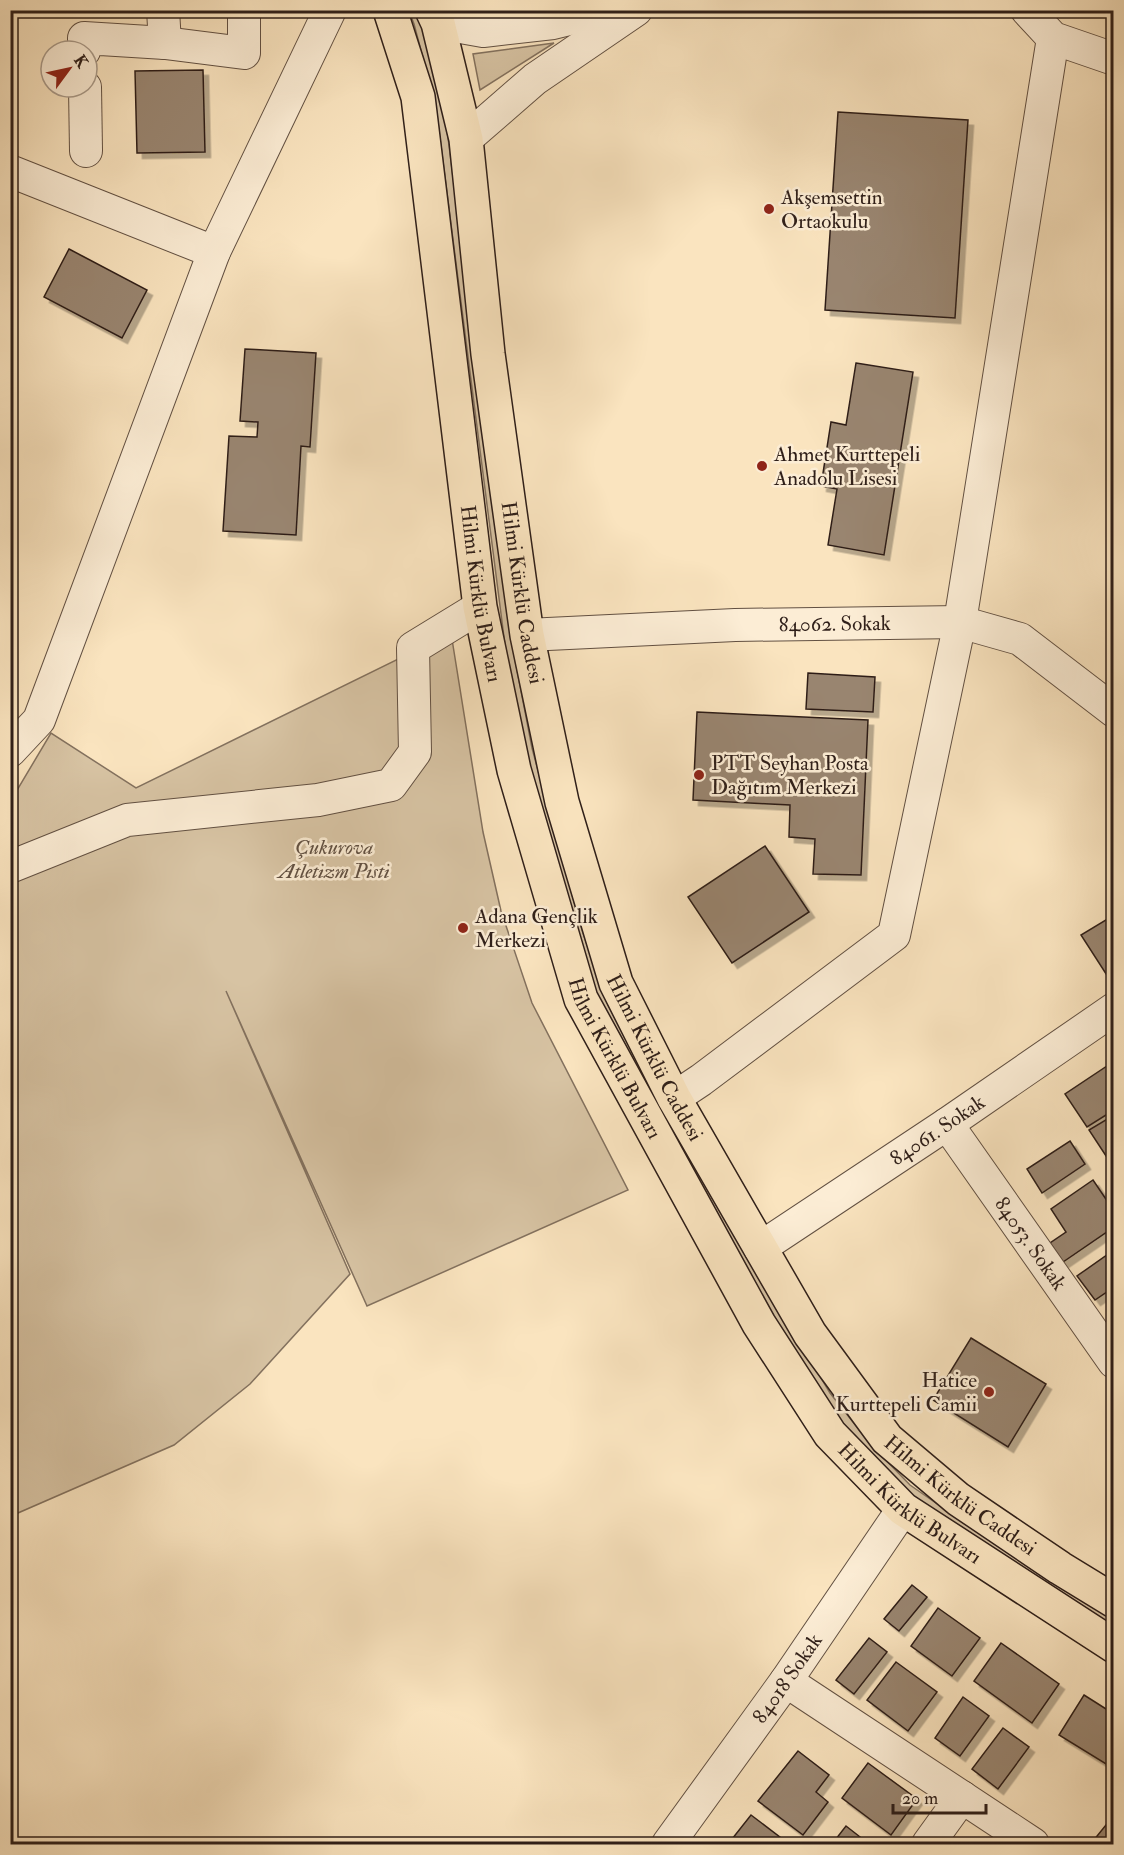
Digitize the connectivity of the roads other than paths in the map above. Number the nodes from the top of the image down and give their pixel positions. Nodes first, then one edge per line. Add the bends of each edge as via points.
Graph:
1 (163, 10) edge
2 (244, 10) edge
3 (330, 10) edge
4 (390, 10) edge
5 (606, 10) edge
6 (636, 10) edge
7 (1027, 10) edge
8 (435, 17) edge
9 (1053, 38) junction
10 (84, 39) edge
11 (165, 43) junction
12 (1113, 59) edge
13 (85, 99) edge
14 (466, 139) junction
15 (86, 151) dead end
16 (10, 171) edge
17 (214, 252) junction
18 (480, 607) junction
19 (960, 622) junction
20 (527, 635) junction
21 (1113, 711) edge
22 (10, 752) edge
23 (10, 867) edge
24 (1113, 1009) edge
25 (674, 1098) junction
26 (947, 1124) junction
27 (760, 1248) junction
28 (1113, 1362) edge
29 (903, 1509) junction
30 (1113, 1601) edge
31 (1113, 1646) edge
32 (786, 1681) junction
33 (962, 1797) junction
34 (668, 1845) edge
35 (928, 1845) edge
36 (1033, 1845) edge

1 - 11 street
2 - 11 street via 244,53
3 - 17 street
4 - 18 main road, Hilmi Kürklü Bulvarı via 418,97
5 - 8 street via 554,23 483,31
6 - 14 street via 536,79
7 - 9 street
8 - 14 main road
9 - 12 street
9 - 19 street
10 - 11 street
13 - 15 street
14 - 20 main road, Hilmi Kürklü Caddesi via 488,354
16 - 17 street
17 - 22 street via 39,720
18 - 23 street via 413,648 415,752 391,785 318,800 127,820
18 - 29 main road, Hilmi Kürklü Bulvarı via 514,770 581,999 759,1324 830,1434
19 - 20 street, 84062. Sokak via 735,625
19 - 21 street, 84062. Sokak via 1020,639
19 - 25 street via 894,934
20 - 25 main road, Hilmi Kürklü Caddesi via 562,802 616,982
24 - 26 street, 84061. Sokak
25 - 27 main road, Hilmi Kürklü Caddesi
26 - 27 street, 84061. Sokak
26 - 28 street, 84053. Sokak
27 - 30 main road, Hilmi Kürklü Caddesi via 810,1334 887,1439 958,1499
29 - 31 main road, Hilmi Kürklü Bulvarı
29 - 32 street, 84018 Sokak
32 - 33 street
32 - 34 street, 84018 Sokak
33 - 35 street
33 - 36 street

